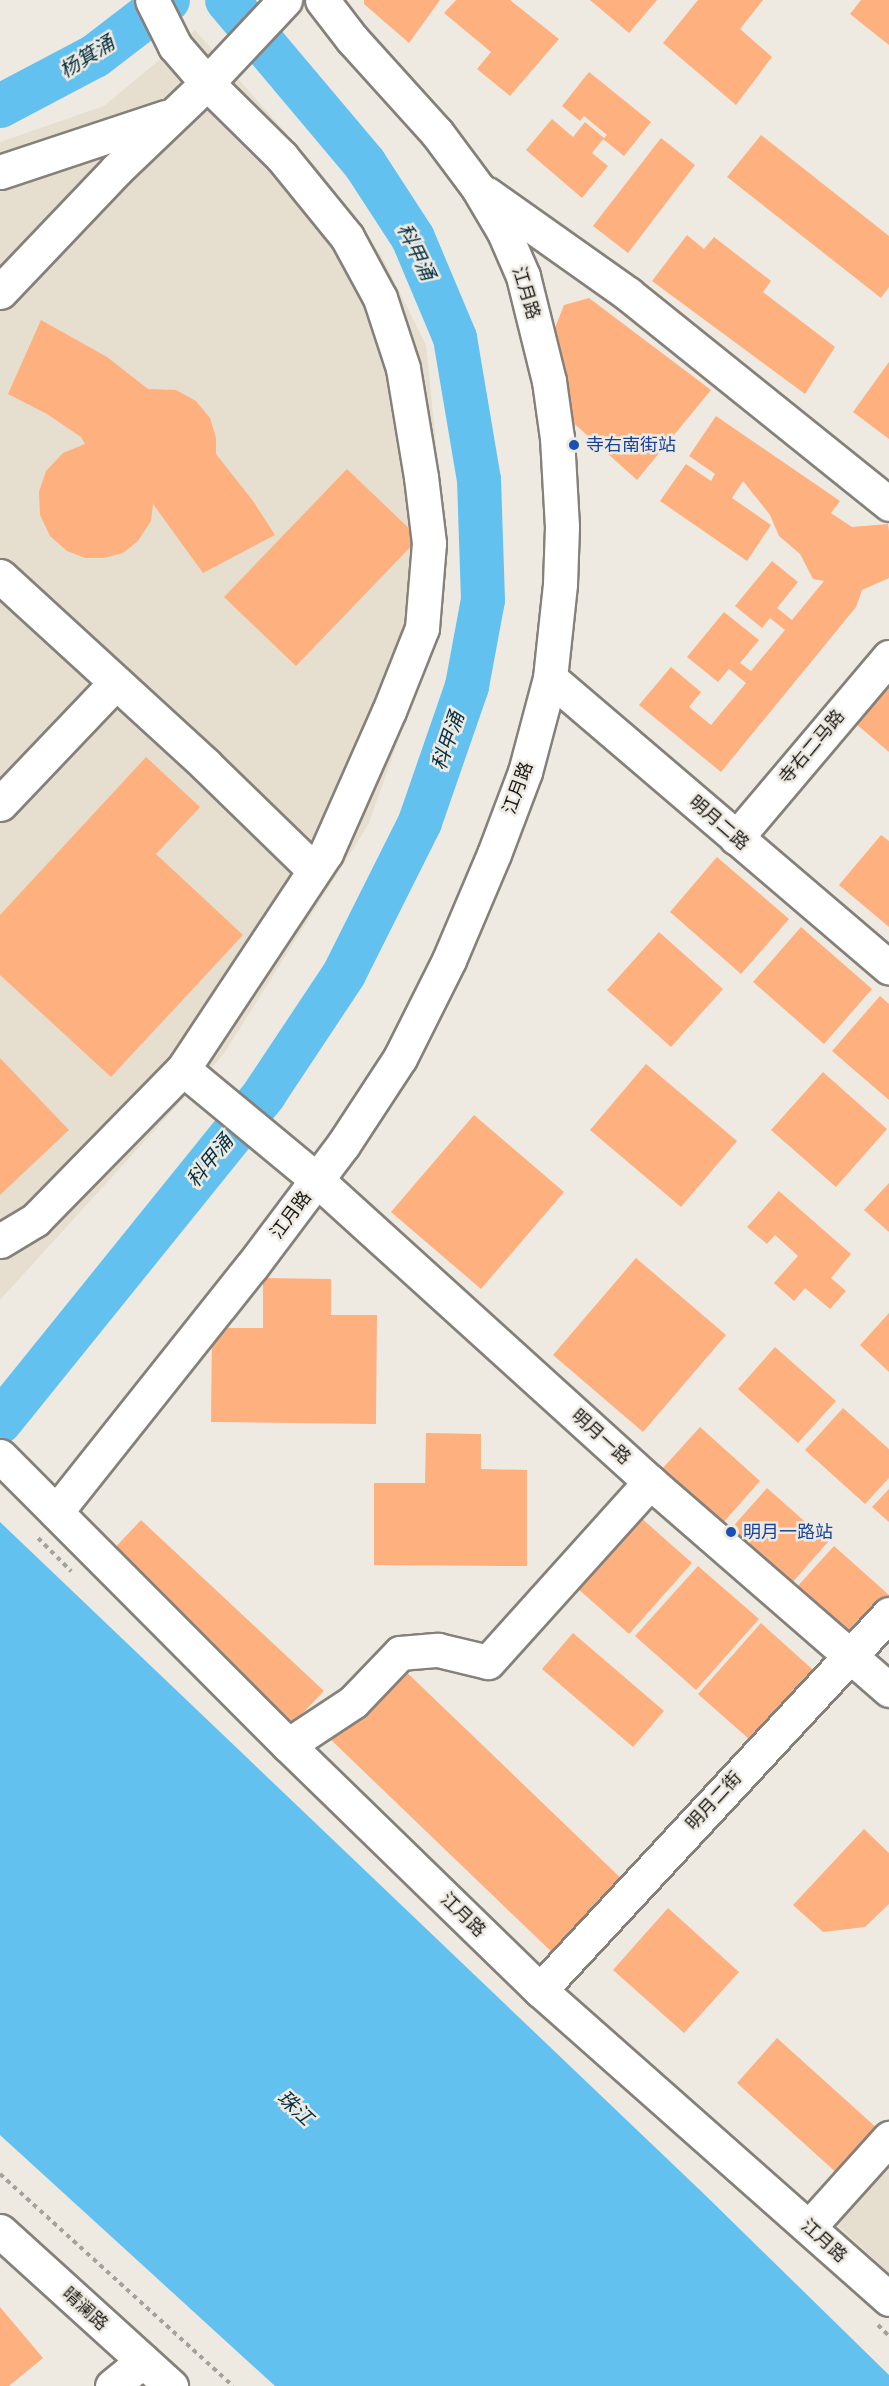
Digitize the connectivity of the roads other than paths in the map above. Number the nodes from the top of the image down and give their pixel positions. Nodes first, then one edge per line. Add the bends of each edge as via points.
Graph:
1 (285, 0) edge
2 (322, 0) edge
3 (158, 12) edge
4 (207, 83) junction
5 (175, 113) junction
6 (0, 172) edge
7 (478, 188) junction
8 (0, 292) edge
9 (889, 504) edge
10 (0, 576) edge
11 (889, 657) edge
12 (550, 678) junction
13 (116, 682) junction
14 (0, 804) edge
15 (735, 838) junction
16 (314, 869) junction
17 (889, 968) edge
18 (183, 1070) junction
19 (317, 1180) junction
20 (0, 1241) edge
21 (0, 1456) edge
22 (650, 1482) junction
23 (56, 1512) junction
24 (889, 1614) edge
25 (849, 1655) junction
26 (889, 1690) edge
27 (288, 1745) junction
28 (540, 1989) junction
29 (889, 2138) edge
30 (809, 2227) junction
31 (0, 2231) edge
32 (889, 2299) edge
33 (143, 2361) junction
34 (112, 2386) edge
35 (171, 2386) edge

1 - 4 street
2 - 7 street, 江月路 via 437,133
3 - 4 street via 175,46
4 - 5 street
4 - 16 street via 282,157 347,237 380,298 403,368 421,477 429,543 422,628 326,853
5 - 6 street
5 - 8 street
7 - 9 street via 628,294
7 - 12 street, 江月路 via 504,232 523,276 549,381 562,527
10 - 13 street
11 - 15 street, 寺右二马路
12 - 15 street, 明月二路
12 - 19 street, 江月路 via 525,772 449,960 374,1101
13 - 14 street
13 - 16 street
15 - 17 street, 明月二路
16 - 18 street
18 - 19 street, 明月一路
18 - 20 street via 35,1220
19 - 22 street, 明月一路
19 - 23 street, 江月路
21 - 23 street, 江月路
22 - 25 street, 明月一路
22 - 27 street via 488,1662 438,1650 400,1653 353,1702
23 - 27 street, 江月路
24 - 25 street, 明月二街
25 - 26 street, 明月一路
25 - 28 street, 明月二街
27 - 28 street, 江月路
28 - 30 street, 江月路
29 - 30 street
30 - 32 street, 江月路
31 - 33 street, 晴澜路
33 - 34 street
33 - 35 street, 晴澜路

